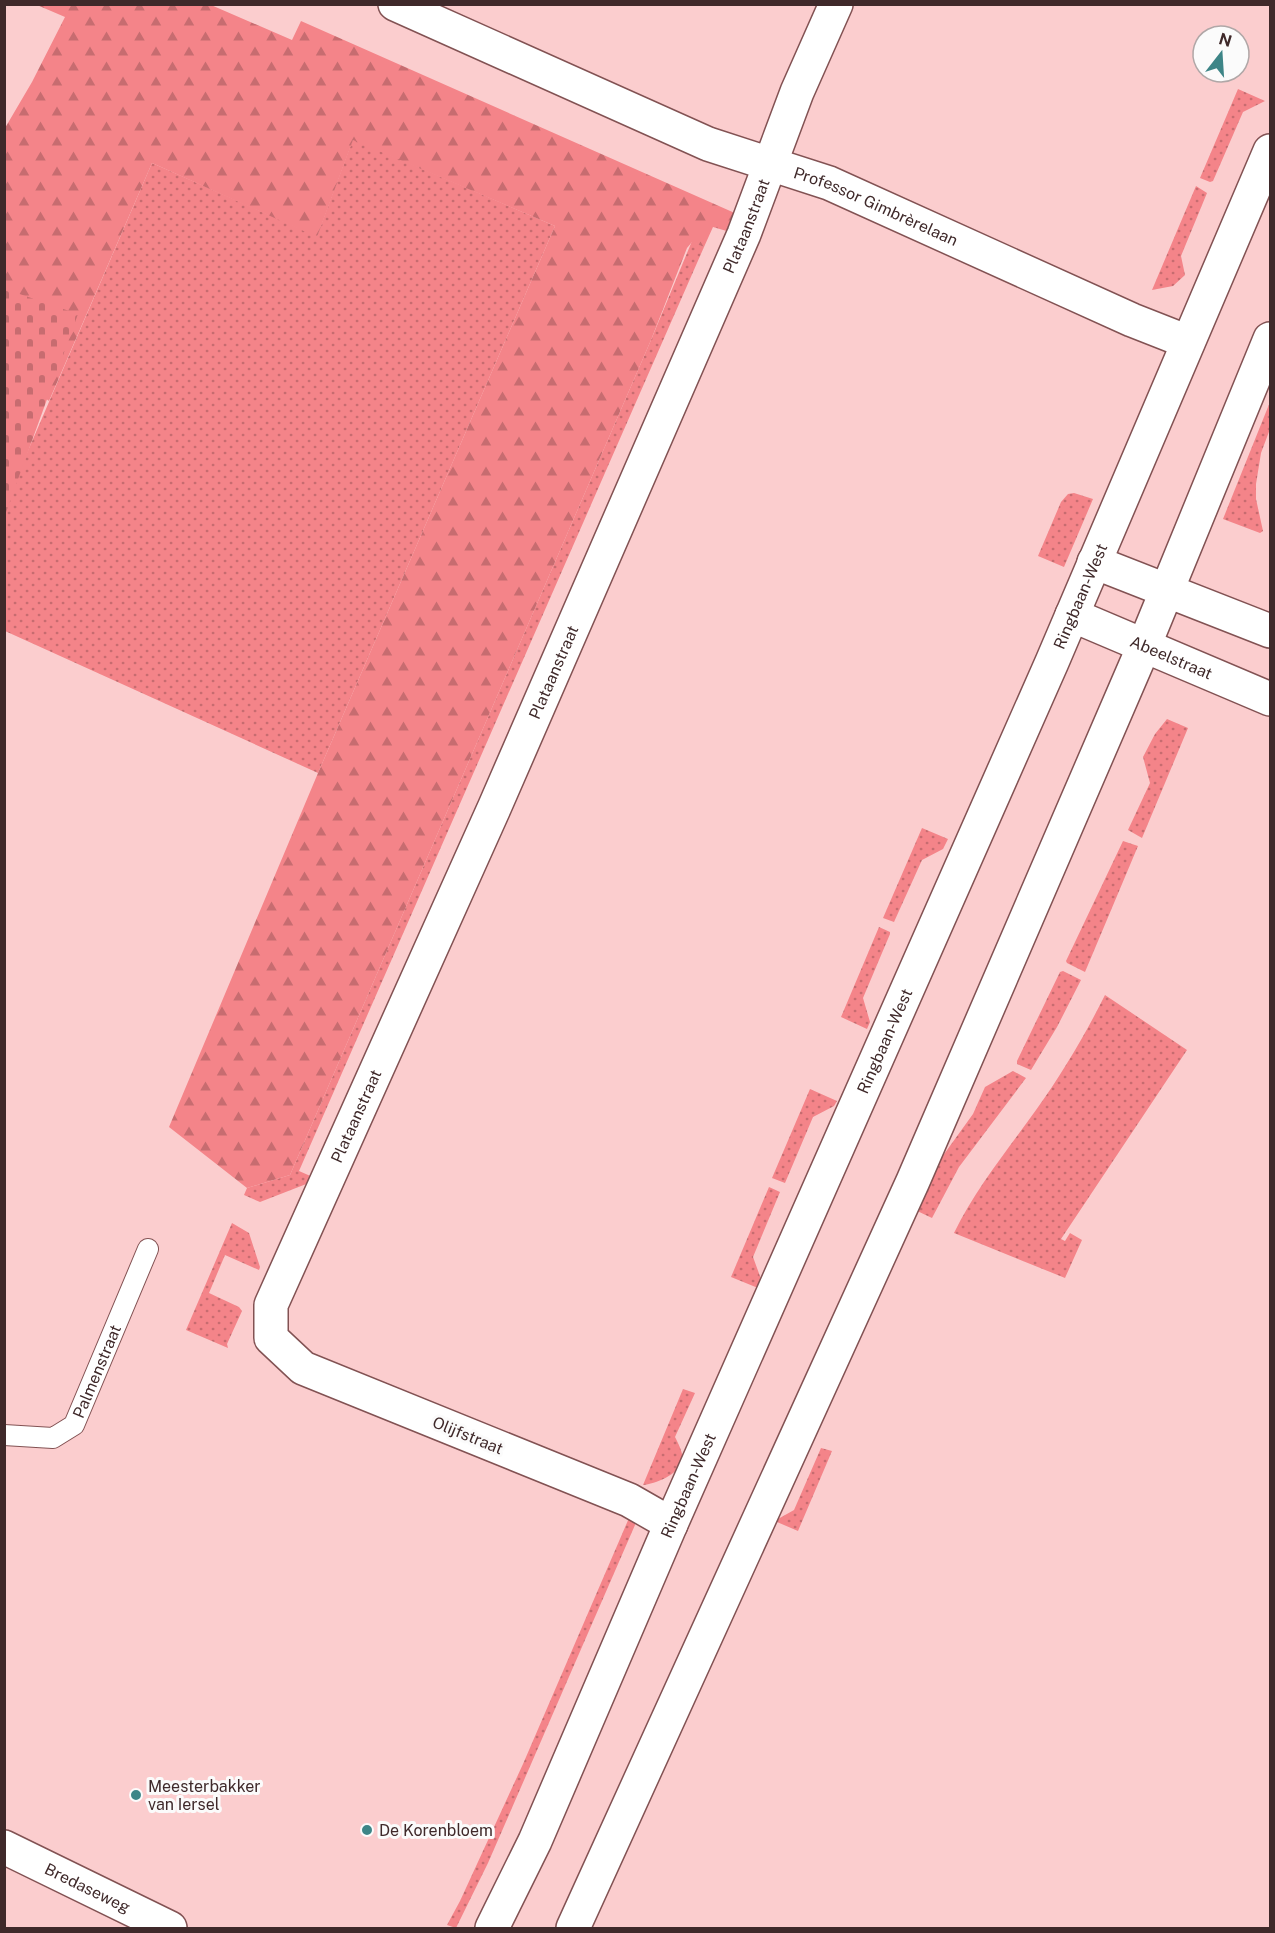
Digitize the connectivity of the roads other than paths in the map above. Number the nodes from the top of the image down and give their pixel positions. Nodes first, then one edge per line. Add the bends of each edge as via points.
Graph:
1 (394, 4) edge
2 (836, 4) edge
3 (1270, 151) edge
4 (770, 164) junction
5 (1270, 339) edge
6 (1188, 342) junction
7 (1094, 562) junction
8 (1167, 590) junction
9 (1072, 615) junction
10 (1270, 631) edge
11 (1144, 646) junction
12 (1270, 699) edge
13 (148, 1249) dead end
14 (272, 1338) joint
15 (4, 1435) edge
16 (671, 1524) junction
17 (4, 1847) edge
18 (170, 1929) edge
19 (492, 1929) edge
20 (573, 1929) edge

1 - 4 main road, Professor Gimbrèrelaan via 708,144
2 - 4 main road, Plataanstraat
3 - 6 main road, Ringbaan-West
4 - 6 main road, Professor Gimbrèrelaan via 829,183
4 - 14 main road, Plataanstraat via 744,234 495,806 271,1305
5 - 8 main road
6 - 7 main road, Ringbaan-West
7 - 8 main road
7 - 9 main road, Ringbaan-West
8 - 10 main road
8 - 11 main road
9 - 11 main road, Abeelstraat
9 - 16 main road, Ringbaan-West
11 - 12 main road, Abeelstraat
11 - 20 main road via 908,1192
13 - 15 lane, Palmenstraat via 74,1425 53,1438
14 - 16 main road, Olijfstraat via 303,1368 629,1500
16 - 19 main road, Ringbaan-West via 535,1841
17 - 18 main road, Bredaseweg

